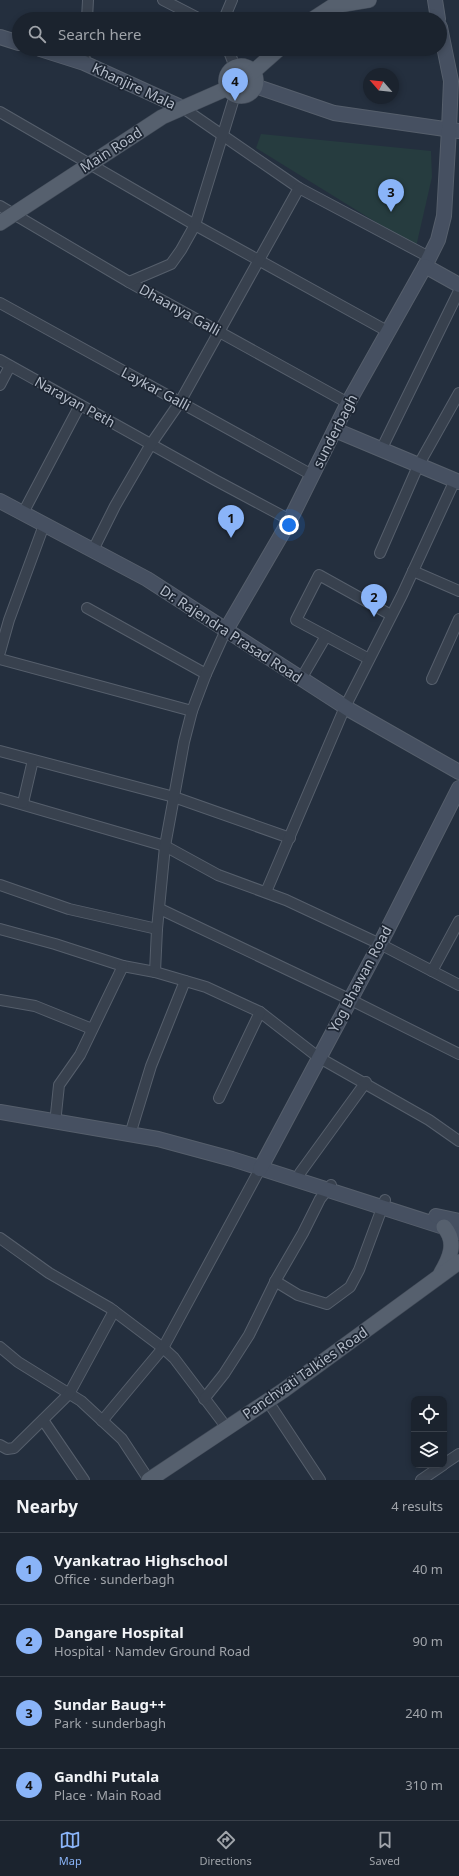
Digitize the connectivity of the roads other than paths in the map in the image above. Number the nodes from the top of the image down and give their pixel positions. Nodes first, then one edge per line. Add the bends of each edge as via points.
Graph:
1 (88, 0) edge
2 (163, 0) edge
3 (232, 0) edge
4 (370, 0) edge
5 (435, 0) edge
6 (87, 12) edge
7 (186, 12) edge
8 (227, 12) edge
9 (324, 12) edge
10 (437, 12) edge
11 (0, 38) edge
12 (12, 41) edge
13 (447, 52) edge
14 (84, 56) edge
15 (231, 56) edge
16 (273, 56) edge
17 (235, 67) junction
18 (254, 79) junction
19 (455, 81) edge
20 (231, 91) junction
21 (183, 108) junction
22 (0, 112) edge
23 (454, 130) edge
24 (224, 135) junction
25 (90, 164) junction
26 (299, 188) junction
27 (0, 206) edge
28 (14, 214) junction
29 (0, 223) edge
30 (195, 225) junction
31 (259, 261) junction
32 (427, 261) junction
33 (129, 282) junction
34 (459, 285) edge
35 (459, 291) edge
36 (0, 303) edge
37 (387, 331) junction
38 (218, 332) junction
39 (0, 360) edge
40 (10, 366) junction
41 (0, 385) edge
42 (459, 393) edge
43 (180, 402) junction
44 (348, 403) junction
45 (80, 405) junction
46 (335, 430) junction
47 (151, 444) junction
48 (381, 450) junction
49 (418, 466) junction
50 (312, 476) junction
51 (457, 481) edge
52 (0, 501) edge
53 (23, 513) junction
54 (290, 520) junction
55 (44, 525) junction
56 (93, 550) junction
57 (380, 553) dead end
58 (413, 571) junction
59 (459, 591) edge
60 (87, 608) dead end
61 (391, 615) junction
62 (459, 619) edge
63 (226, 630) junction
64 (326, 636) junction
65 (0, 652) edge
66 (0, 659) edge
67 (369, 659) junction
68 (206, 674) junction
69 (301, 679) junction
70 (432, 679) dead end
71 (345, 707) junction
72 (192, 711) junction
73 (0, 751) edge
74 (33, 760) junction
75 (459, 772) edge
76 (459, 788) edge
77 (174, 797) junction
78 (0, 798) edge
79 (23, 803) junction
80 (290, 838) junction
81 (165, 846) junction
82 (0, 885) edge
83 (266, 892) junction
84 (160, 909) junction
85 (459, 921) edge
86 (0, 929) edge
87 (157, 929) junction
88 (380, 944) junction
89 (123, 966) junction
90 (432, 971) junction
91 (155, 972) junction
92 (185, 981) junction
93 (459, 985) edge
94 (349, 999) junction
95 (0, 1000) edge
96 (260, 1012) junction
97 (92, 1029) junction
98 (459, 1054) edge
99 (318, 1057) junction
100 (366, 1082) junction
101 (219, 1098) dead end
102 (0, 1105) edge
103 (0, 1112) edge
104 (56, 1114) junction
105 (132, 1128) junction
106 (459, 1141) edge
107 (261, 1165) junction
108 (300, 1173) junction
109 (329, 1187) junction
110 (383, 1204) junction
111 (459, 1221) edge
112 (444, 1227) junction
113 (459, 1232) edge
114 (0, 1238) edge
115 (459, 1262) edge
116 (438, 1277) junction
117 (275, 1281) junction
118 (114, 1311) junction
119 (0, 1347) edge
120 (163, 1348) junction
121 (69, 1394) junction
122 (204, 1399) junction
123 (267, 1400) junction
124 (43, 1420) junction
125 (102, 1421) junction
126 (227, 1428) junction
127 (0, 1445) edge
128 (459, 1454) edge
129 (447, 1462) edge
130 (439, 1468) edge
131 (84, 1480) edge
132 (149, 1480) edge
133 (320, 1480) edge
134 (421, 1480) edge

1 - 6 street
2 - 7 street
3 - 8 street
4 - 9 main road via 333,6
5 - 10 main road
11 - 12 main road
13 - 19 main road, sunderbagh
14 - 21 main road, Khanjire Mala
15 - 17 street
16 - 18 main road
17 - 18 main road via 245,66
17 - 20 main road via 226,79
18 - 20 main road via 249,94 240,96
18 - 23 main road via 334,112
19 - 23 main road, sunderbagh
20 - 21 main road, Main Road
20 - 24 street
21 - 24 street
21 - 25 main road, Main Road via 162,117
22 - 25 street
23 - 32 main road, sunderbagh via 444,216 438,240
24 - 26 street
24 - 30 street
25 - 28 main road, Main Road
25 - 30 street
26 - 31 street
26 - 32 street
27 - 28 street, Dhaanya Galli
28 - 29 main road, Main Road
28 - 33 street, Dhaanya Galli
30 - 31 street
30 - 33 street via 171,264
31 - 37 street
31 - 38 street
32 - 34 main road
32 - 37 main road, sunderbagh
33 - 38 street, Dhaanya Galli
35 - 48 street
36 - 43 street, Laykar Galli
37 - 44 main road, sunderbagh
38 - 43 street
38 - 44 street, Dhaanya Galli
39 - 40 street, Narayan Peth
40 - 41 street
40 - 45 street, Narayan Peth
42 - 49 street
43 - 47 street
43 - 50 street, Laykar Galli
44 - 46 main road, sunderbagh
45 - 47 street, Narayan Peth
45 - 53 street
46 - 48 main road
46 - 50 main road, sunderbagh
47 - 54 street, Narayan Peth
47 - 56 street
48 - 49 main road
49 - 51 main road
49 - 57 street
50 - 54 main road, sunderbagh
51 - 58 street
52 - 53 main road, Dr. Rajendra Prasad Road
53 - 55 main road, Dr. Rajendra Prasad Road
54 - 63 main road, sunderbagh
55 - 56 main road, Dr. Rajendra Prasad Road
55 - 65 street
56 - 63 main road, Dr. Rajendra Prasad Road via 147,579
58 - 59 street
58 - 61 street
60 - 68 street
61 - 64 street via 319,575 296,620
61 - 67 street
62 - 70 street
63 - 68 street
63 - 69 main road, Dr. Rajendra Prasad Road
64 - 67 street
64 - 69 street
66 - 72 street
67 - 71 street
68 - 72 street
69 - 71 main road, Dr. Rajendra Prasad Road
71 - 75 main road, Dr. Rajendra Prasad Road
71 - 80 street
72 - 77 street
73 - 74 street
74 - 77 street
74 - 79 street
76 - 88 main road, Yog Bhawan Road
77 - 80 street
77 - 81 street
78 - 79 street
79 - 81 street
80 - 83 street
81 - 83 street via 218,875
81 - 84 street
82 - 87 street via 69,909
83 - 88 street
84 - 87 street
84 - 94 street
85 - 90 street
86 - 89 street
87 - 91 street
88 - 90 street
88 - 94 main road, Yog Bhawan Road
89 - 91 street
89 - 97 street
90 - 93 street
91 - 92 street
92 - 96 street via 206,987
92 - 105 street via 151,1066
94 - 98 street
94 - 99 main road, Yog Bhawan Road
95 - 97 street via 35,1006
96 - 99 street
96 - 101 street
97 - 104 street via 80,1055 59,1086
99 - 100 street
99 - 107 main road, Yog Bhawan Road
100 - 106 street
100 - 108 street
102 - 104 main road
103 - 107 main road via 158,1139
104 - 105 main road
105 - 107 main road via 198,1142
107 - 108 main road
107 - 109 main road
107 - 120 street
108 - 109 main road
109 - 110 main road
109 - 117 street
110 - 111 main road
110 - 112 main road
110 - 117 street via 359,1270 350,1287 327,1304 298,1296
112 - 113 main road
112 - 116 main road via 452,1246 450,1257
114 - 118 street via 49,1273
115 - 116 main road, Panchvati Talkies Road
116 - 123 main road, Panchvati Talkies Road
117 - 122 street via 249,1335
118 - 120 street
118 - 121 street
119 - 121 street via 18,1362
120 - 122 street via 174,1358
120 - 125 street
121 - 124 street
121 - 125 street via 81,1401
122 - 126 street
123 - 126 main road, Panchvati Talkies Road
123 - 133 street
124 - 127 street via 14,1448 7,1449
124 - 131 street
125 - 132 street via 122,1439
126 - 132 main road, Panchvati Talkies Road
128 - 129 street
130 - 134 street

